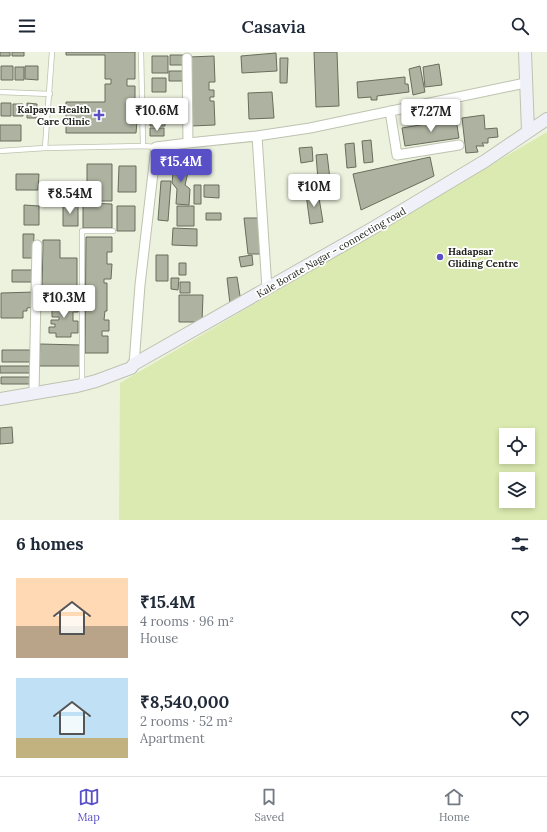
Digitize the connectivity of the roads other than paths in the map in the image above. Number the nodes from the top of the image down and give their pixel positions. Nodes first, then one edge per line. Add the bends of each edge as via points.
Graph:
1 (52, 52) edge
2 (141, 52) edge
3 (525, 52) edge
4 (187, 58) dead end
5 (525, 82) junction
6 (0, 92) edge
7 (50, 94) junction
8 (390, 111) junction
9 (547, 119) edge
10 (528, 130) junction
11 (257, 136) junction
12 (188, 143) junction
13 (459, 145) dead end
14 (142, 146) junction
15 (45, 148) junction
16 (156, 148) junction
17 (0, 150) edge
18 (113, 231) dead end
19 (37, 245) dead end
20 (267, 289) junction
21 (133, 366) junction
22 (82, 385) junction
23 (34, 393) junction
24 (0, 399) edge

1 - 7 lane
2 - 14 lane
3 - 5 street
4 - 12 street
5 - 8 street
5 - 10 street
6 - 7 lane
7 - 15 lane
8 - 11 street
8 - 13 street via 397,155
9 - 10 street
10 - 20 street, Kale Borate Nagar - connecting road via 484,161
11 - 12 street
11 - 20 street
12 - 16 street
14 - 15 lane
14 - 16 lane
15 - 17 lane
16 - 21 street
18 - 22 lane via 82,231
19 - 23 street
20 - 21 street, Kale Borate Nagar - connecting road
21 - 22 street, Kale Borate Nagar - connecting road
22 - 23 street, Kale Borate Nagar - connecting road
23 - 24 street, Kale Borate Nagar - connecting road

